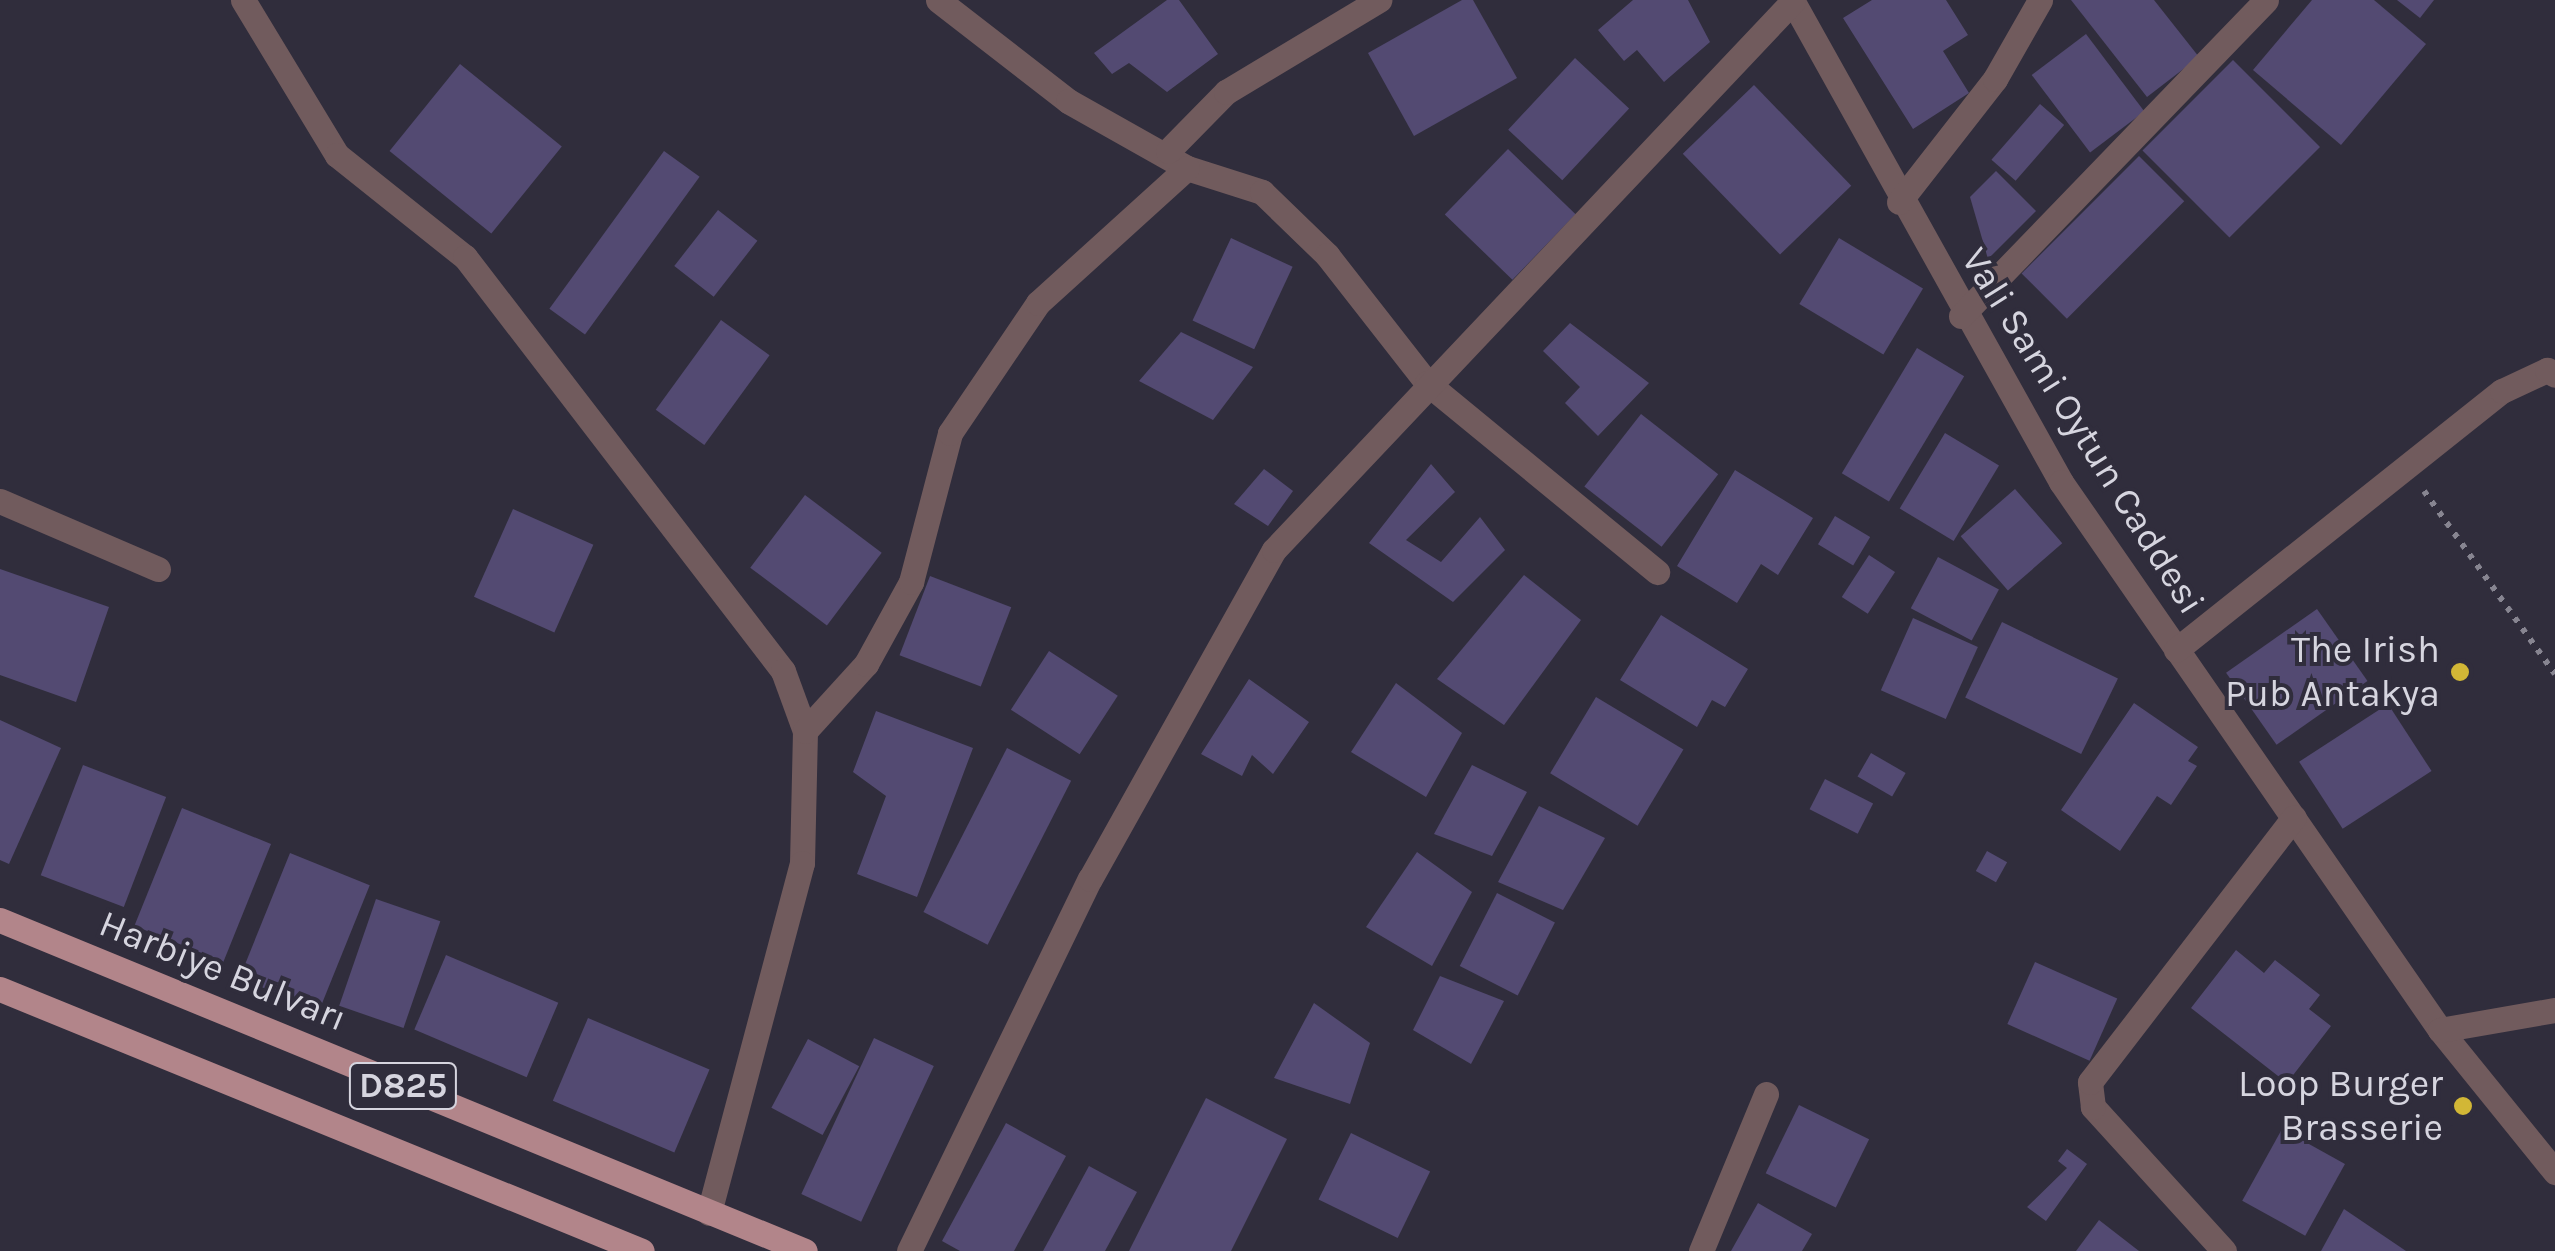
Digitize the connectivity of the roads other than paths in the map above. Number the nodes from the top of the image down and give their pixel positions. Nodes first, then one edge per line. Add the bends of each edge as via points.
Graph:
1 (242, 0) edge
2 (938, 0) edge
3 (1379, 0) edge
4 (2040, 0) edge
5 (2266, 0) edge
6 (1792, 1) edge
7 (1178, 160) junction
8 (1900, 202) junction
9 (1962, 316) junction
10 (2555, 376) edge
11 (1428, 382) junction
12 (0, 501) edge
13 (158, 569) dead end
14 (1657, 572) dead end
15 (2176, 650) junction
16 (805, 731) junction
17 (2294, 818) junction
18 (0, 920) edge
19 (0, 989) edge
20 (2555, 1010) edge
21 (2440, 1030) junction
22 (1766, 1094) dead end
23 (2555, 1172) edge
24 (709, 1212) junction
25 (642, 1251) edge
26 (805, 1251) edge
27 (908, 1251) edge
28 (1702, 1251) edge
29 (2224, 1251) edge

1 - 16 street via 336,155 465,257 783,670
2 - 7 street via 1068,102
3 - 7 street via 1226,92
4 - 8 street via 1995,80
5 - 9 street
6 - 8 street, Vali Sami Oytun Caddesi
6 - 11 street
7 - 11 street via 1262,192 1327,256
7 - 16 street via 1038,303 950,433 911,582 866,664
8 - 9 street, Vali Sami Oytun Caddesi
9 - 15 street, Vali Sami Oytun Caddesi
10 - 15 street via 2547,370 2502,390
11 - 14 street
11 - 27 street via 1274,550 1090,879
12 - 13 street
15 - 17 street, Vali Sami Oytun Caddesi
16 - 24 street via 802,863
17 - 21 street, Vali Sami Oytun Caddesi
17 - 29 street via 2090,1082 2094,1107
18 - 24 main road, Harbiye Bulvarı / D825
19 - 25 main road, D825
20 - 21 street
21 - 23 street, Vali Sami Oytun Caddesi
22 - 28 street
24 - 26 main road, Harbiye Bulvarı / D825

